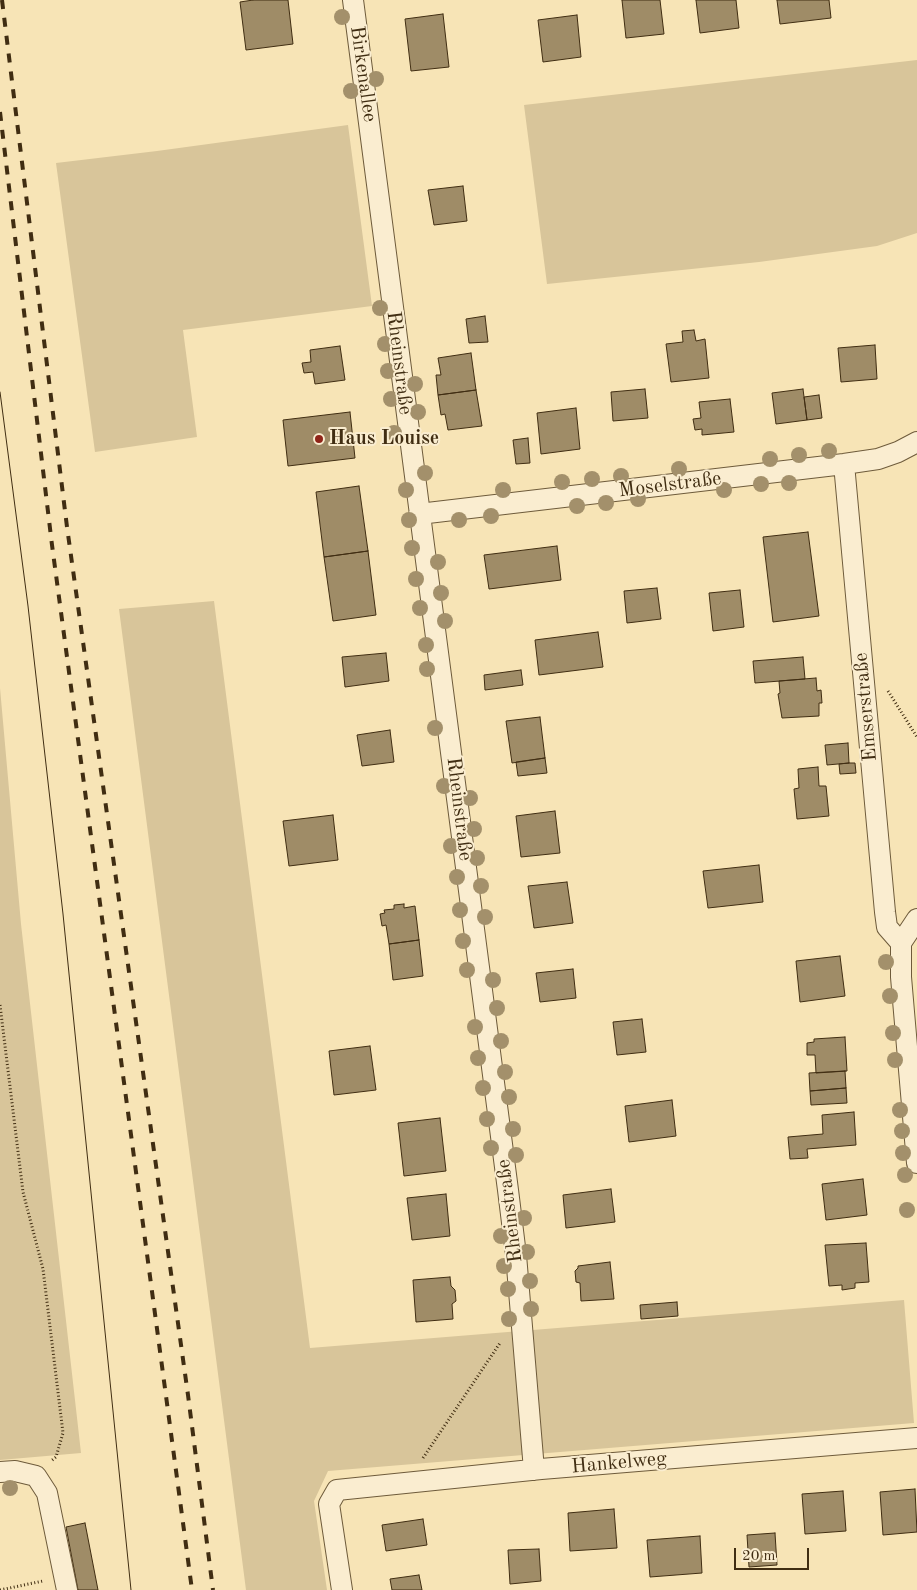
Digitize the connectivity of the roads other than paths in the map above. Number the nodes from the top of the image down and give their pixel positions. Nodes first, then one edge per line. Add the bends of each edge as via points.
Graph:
1 (353, 0) edge
2 (373, 149) joint
3 (917, 442) edge
4 (844, 464) junction
5 (419, 514) junction
6 (917, 919) edge
7 (901, 943) junction
8 (917, 1163) edge
9 (917, 1438) edge
10 (534, 1470) junction
11 (0, 1472) edge
12 (66, 1583) edge
13 (342, 1590) edge

1 - 2 street, Birkenallee
2 - 5 street, Rheinstraße
3 - 4 street, Moselstraße via 878,459
4 - 5 street, Moselstraße
4 - 7 street, Emserstraße via 885,912 887,927
5 - 10 street, Rheinstraße via 511,1218
6 - 7 street
7 - 8 street
9 - 10 street, Hankelweg
10 - 13 street, Hankelweg via 337,1490 329,1504
11 - 12 street via 15,1471 36,1476 47,1493

